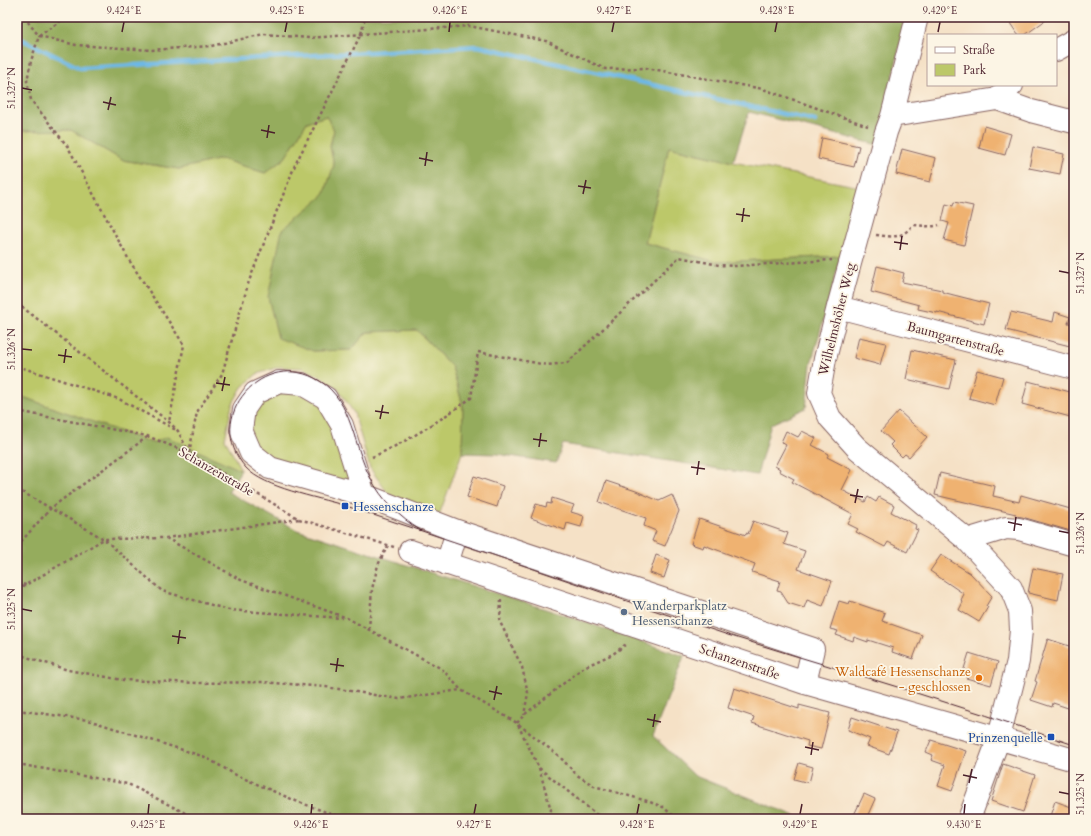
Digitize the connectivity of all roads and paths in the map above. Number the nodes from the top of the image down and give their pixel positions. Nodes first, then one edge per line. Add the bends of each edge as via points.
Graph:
1 (24, 17) edge
2 (66, 17) edge
3 (365, 17) edge
4 (917, 17) edge
5 (361, 34) junction
6 (39, 36) junction
7 (1074, 40) edge
8 (1057, 49) edge
9 (1004, 92) edge
10 (1074, 122) edge
11 (889, 124) junction
12 (939, 225) dead end
13 (859, 228) junction
14 (851, 259) junction
15 (17, 303) edge
16 (838, 307) junction
17 (17, 366) edge
18 (1074, 368) edge
19 (17, 411) edge
20 (170, 422) junction
21 (178, 431) junction
22 (147, 436) junction
23 (189, 453) junction
24 (354, 464) junction
25 (17, 489) edge
26 (364, 495) junction
27 (51, 508) junction
28 (299, 519) junction
29 (457, 530) junction
30 (166, 538) junction
31 (104, 540) junction
32 (967, 540) junction
33 (1065, 543) edge
34 (17, 546) edge
35 (410, 551) dead end
36 (447, 564) junction
37 (505, 582) junction
38 (17, 583) edge
39 (27, 585) junction
40 (17, 590) edge
41 (347, 618) junction
42 (635, 626) junction
43 (369, 629) junction
44 (17, 654) edge
45 (805, 683) junction
46 (461, 690) junction
47 (17, 710) edge
48 (524, 714) junction
49 (517, 723) junction
50 (999, 738) junction
51 (1074, 760) edge
52 (17, 764) edge
53 (539, 768) junction
54 (197, 819) edge
55 (345, 819) edge
56 (549, 819) edge
57 (602, 819) edge
58 (677, 819) edge
59 (969, 819) edge

1 - 6 path
2 - 6 path
3 - 5 path
4 - 11 street, Wilhelmshöher Weg
5 - 6 path via 309,38 264,34 211,46 151,50 76,45
5 - 11 path via 469,26 546,41 605,69 646,68 763,89
5 - 23 path via 295,165 248,281 222,374 197,412
6 - 20 path via 27,81 31,100 68,148 129,260 184,345
7 - 8 street
9 - 10 street via 1030,111
9 - 11 street
11 - 13 street, Wilhelmshöher Weg
12 - 13 path via 932,228 913,225 905,234 890,237 875,235
13 - 14 street, Wilhelmshöher Weg
14 - 16 street, Wilhelmshöher Weg
14 - 24 path via 735,266 679,257 567,363 547,365 478,352 471,398 394,447
15 - 20 path
16 - 18 street, Baumgartenstraße
16 - 32 street, Wilhelmshöher Weg via 825,359 820,393 830,418 857,448
17 - 21 path via 119,399
19 - 22 path, Schanzenstraße
20 - 21 path
21 - 23 path
22 - 23 path, Schanzenstraße
22 - 27 path
23 - 28 path, Schanzenstraße
24 - 26 street
24 - 26 street via 342,425 326,398 302,384 279,382 255,393 244,409 241,430 251,453 270,468
25 - 27 path
26 - 29 street
27 - 31 path
27 - 34 path
28 - 30 path
28 - 43 path, Schanzenstraße via 388,545 378,565 372,589
29 - 36 street
29 - 45 street via 814,649
30 - 31 path
30 - 41 path via 241,580
31 - 39 path
31 - 41 path via 162,591 229,610
32 - 33 street via 1006,528 1019,529
32 - 50 street, Wilhelmshöher Weg via 1011,588 1020,611 1018,661
35 - 36 street, Schanzenstraße
36 - 37 street, Schanzenstraße
37 - 42 street, Schanzenstraße
37 - 48 path via 500,603 500,622 522,667 528,693
38 - 39 path
39 - 40 path
41 - 43 path
42 - 45 street, Schanzenstraße
42 - 48 path via 625,645 614,654 584,667
43 - 46 path via 442,669
44 - 46 path via 68,670 123,680 263,682 399,699
45 - 50 street, Schanzenstraße
46 - 49 path
47 - 55 path via 88,720 205,757 236,775
48 - 49 path
49 - 53 path
49 - 58 path via 559,756 577,775 594,786 658,805
50 - 51 street, Schanzenstraße
50 - 59 street
52 - 54 path via 128,784
53 - 56 path via 552,810
53 - 57 path

